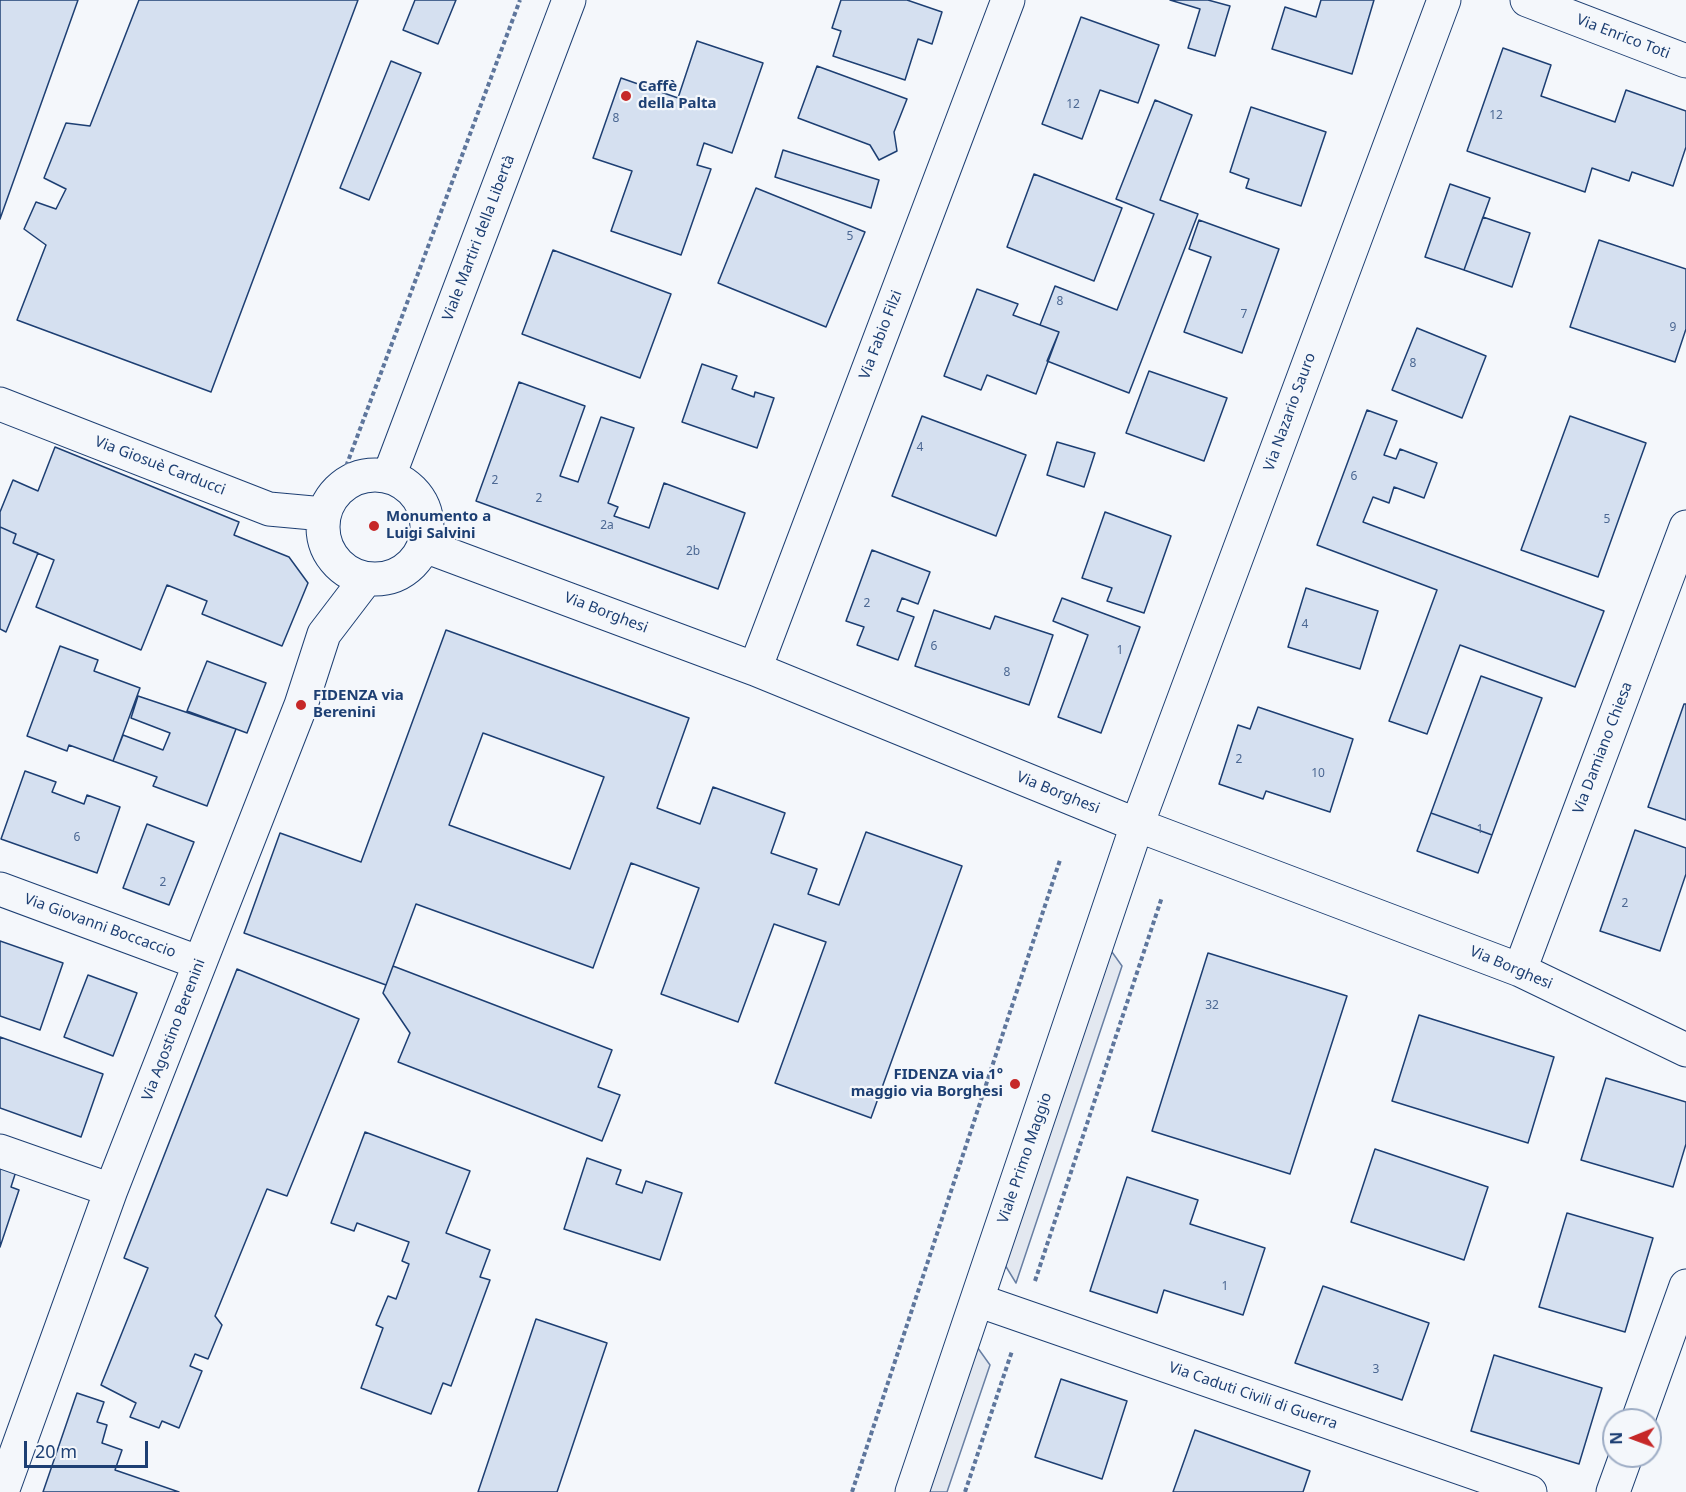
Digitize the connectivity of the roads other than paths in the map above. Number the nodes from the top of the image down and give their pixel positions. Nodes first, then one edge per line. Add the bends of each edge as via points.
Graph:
1 (569, 0) edge
2 (1008, 0) edge
3 (1444, 0) edge
4 (1527, 0) edge
5 (1686, 61) edge
6 (0, 404) edge
7 (389, 476) junction
8 (324, 514) junction
9 (1686, 527) edge
10 (425, 546) junction
11 (366, 579) junction
12 (755, 669) junction
13 (1137, 825) junction
14 (0, 889) edge
15 (200, 963) junction
16 (1520, 970) junction
17 (1686, 1050) edge
18 (0, 1151) edge
19 (111, 1190) junction
20 (1686, 1286) edge
21 (977, 1300) junction
22 (1642, 1408) edge
23 (1622, 1468) edge
24 (2, 1492) edge
25 (912, 1492) edge
26 (1530, 1492) edge
27 (1613, 1492) edge

1 - 7 street, Viale Martiri della Libertà
2 - 12 street, Via Fabio Filzi
3 - 13 street, Via Nazario Sauro
4 - 5 street, Via Enrico Toti
6 - 8 street, Via Giosuè Carducci via 269,509
7 - 8 street via 373,474 342,486
7 - 10 street via 414,491 423,503 428,532
8 - 11 street via 327,549 348,574
9 - 16 street, Via Damiano Chiesa
10 - 11 street via 408,569 381,580
10 - 12 street, Via Borghesi
11 - 15 street, Via Agostino Berenini via 324,634 301,705
12 - 13 street, Via Borghesi
13 - 16 street, Via Borghesi
13 - 21 street, Viale Primo Maggio
14 - 15 street, Via Giovanni Boccaccio
15 - 19 street, Via Agostino Berenini
16 - 17 street, Via Borghesi
18 - 19 street
19 - 24 street, Via Agostino Berenini
20 - 22 street
21 - 25 street, Viale Primo Maggio
21 - 26 street, Via Caduti Civili di Guerra
23 - 27 street

